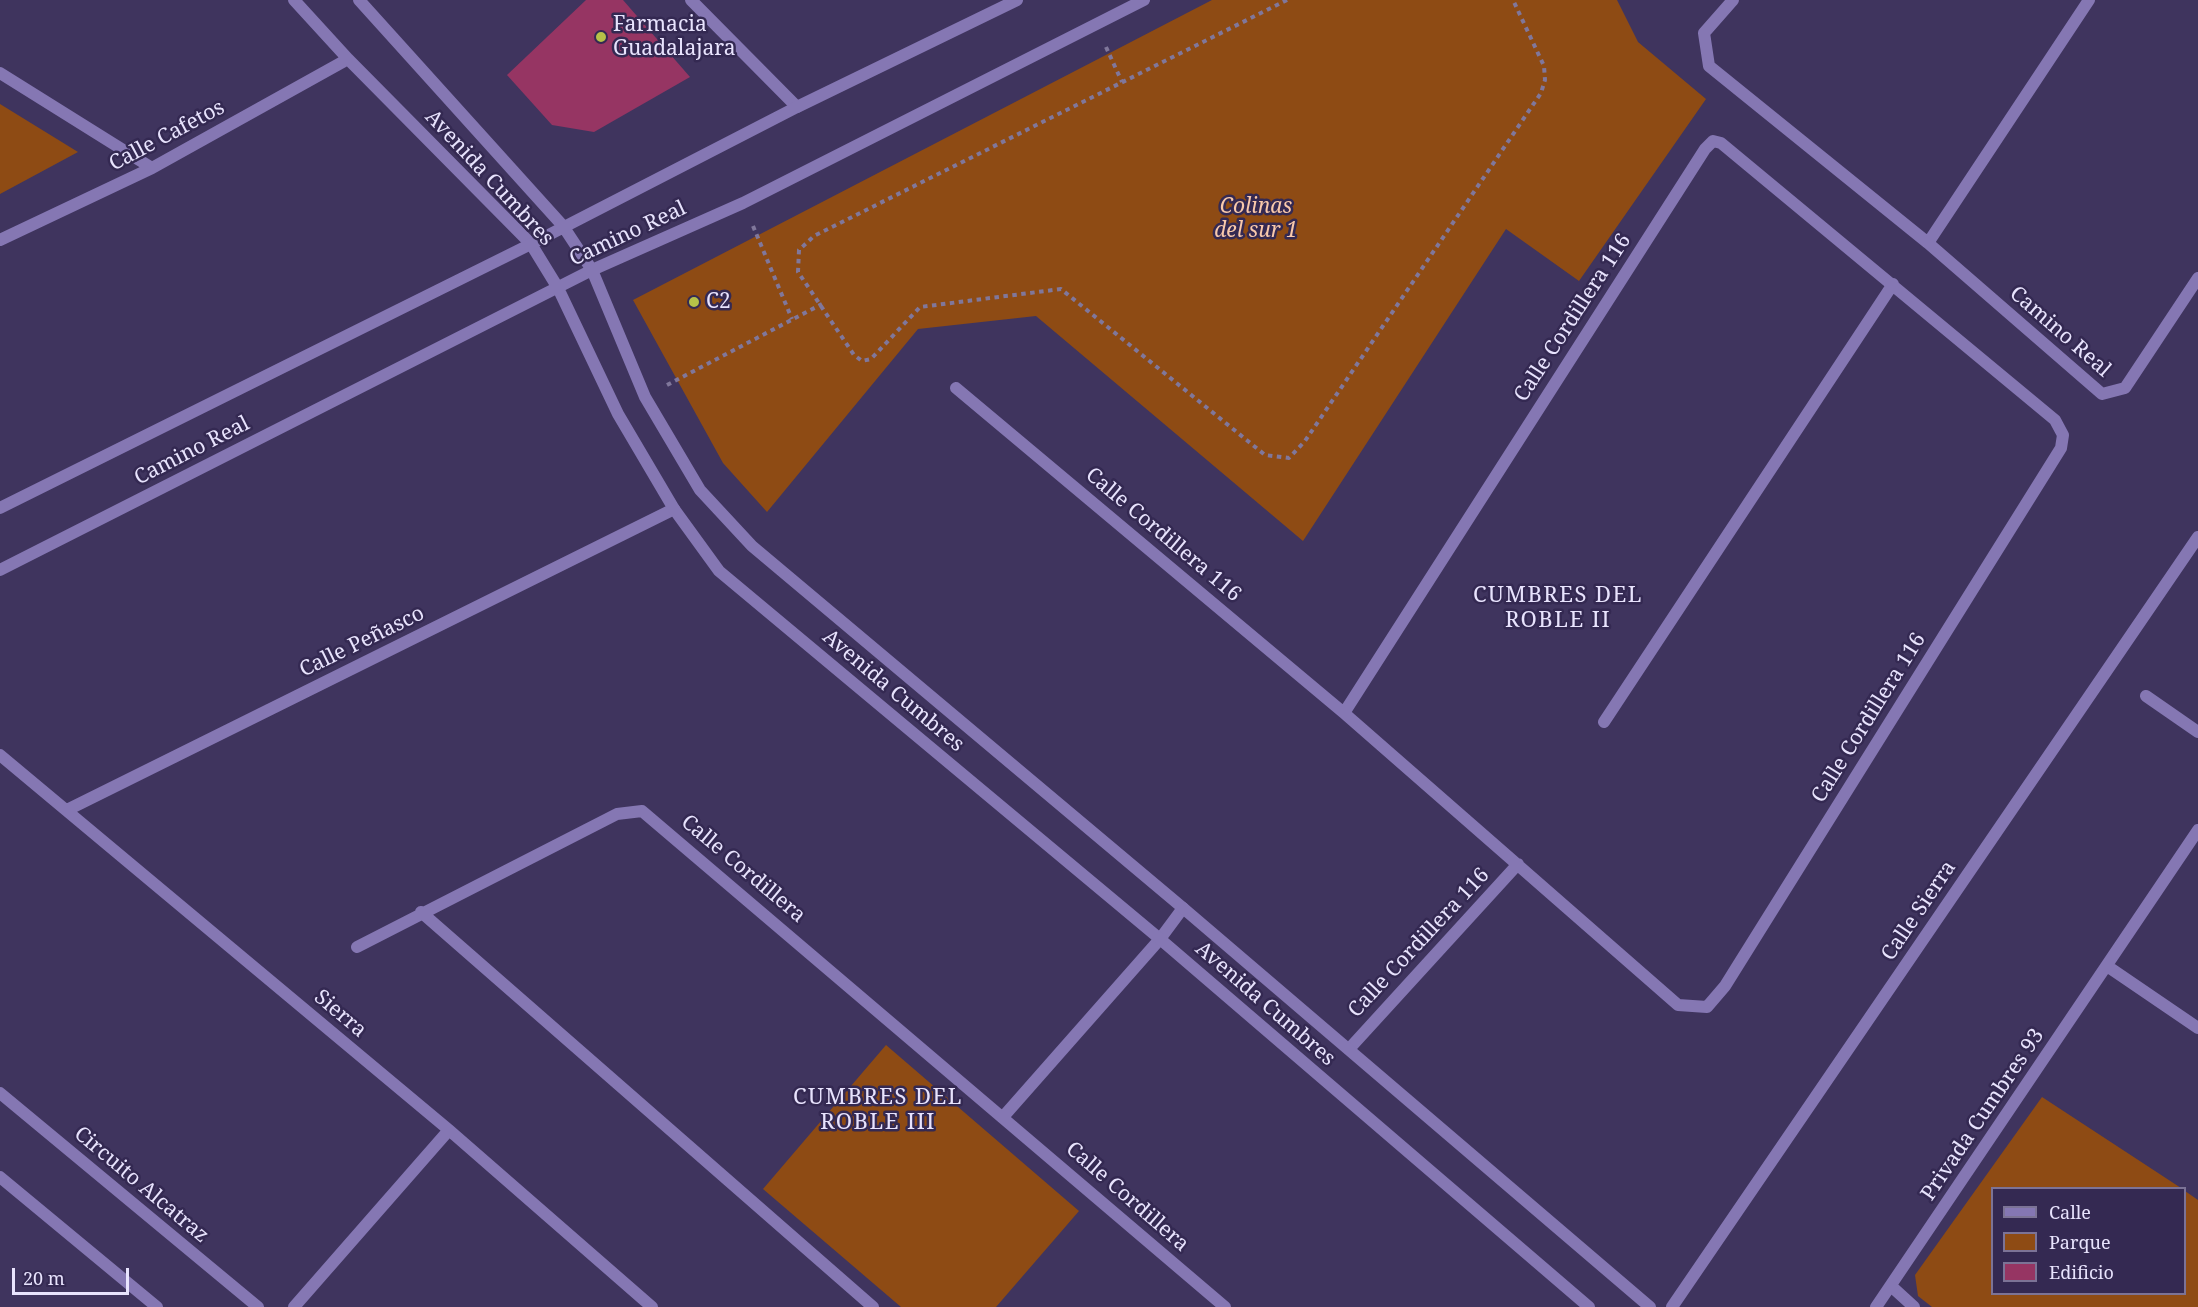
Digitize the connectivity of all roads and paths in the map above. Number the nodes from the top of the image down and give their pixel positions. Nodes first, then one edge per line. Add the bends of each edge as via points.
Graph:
1 (294, 0) edge
2 (359, 0) edge
3 (691, 0) edge
4 (1017, 0) edge
5 (1144, 0) edge
6 (1287, 0) edge
7 (1513, 0) edge
8 (1733, 0) edge
9 (2089, 0) edge
10 (1096, 24) junction
11 (348, 59) junction
12 (0, 73) edge
13 (1122, 82) junction
14 (797, 107) junction
15 (152, 168) junction
16 (743, 203) junction
17 (563, 226) junction
18 (0, 240) edge
19 (1928, 243) junction
20 (531, 244) junction
21 (592, 270) junction
22 (2198, 278) edge
23 (1893, 284) junction
24 (558, 288) junction
25 (822, 304) junction
26 (792, 320) junction
27 (956, 388) dead end
28 (645, 397) junction
29 (0, 508) edge
30 (674, 509) junction
31 (2198, 537) edge
32 (0, 570) edge
33 (2146, 696) dead end
34 (1344, 712) junction
35 (1604, 722) dead end
36 (2198, 732) edge
37 (0, 755) edge
38 (67, 810) junction
39 (2198, 830) edge
40 (1518, 864) junction
41 (1183, 908) junction
42 (421, 912) junction
43 (1160, 939) junction
44 (357, 947) dead end
45 (2108, 966) junction
46 (2198, 1028) edge
47 (1349, 1048) junction
48 (0, 1093) edge
49 (1003, 1117) junction
50 (449, 1130) junction
51 (0, 1177) edge
52 (1891, 1286) junction
53 (158, 1307) edge
54 (258, 1307) edge
55 (294, 1307) edge
56 (652, 1307) edge
57 (873, 1307) edge
58 (1225, 1307) edge
59 (1589, 1307) edge
60 (1650, 1307) edge
61 (1672, 1307) edge
62 (1876, 1307) edge
63 (1914, 1307) edge

1 - 11 street, Avenida Cumbres
2 - 17 street, Avenida Cumbres
3 - 14 street
4 - 14 street, Camino Real
5 - 10 street, Camino Real
6 - 13 path
7 - 25 path via 1544,66 1541,93 1305,441 1289,458 1265,455 1060,289 920,307 871,359 862,360 854,355
8 - 19 street, Camino Real via 1704,33 1708,66
9 - 19 street
10 - 13 path
10 - 16 street, Camino Real
11 - 15 street, Calle Cafetos
11 - 20 street, Avenida Cumbres
12 - 15 street
13 - 25 path via 814,236 799,250 798,272
14 - 17 street, Camino Real
15 - 18 street, Calle Cafetos
16 - 21 street, Camino Real
16 - 26 path
17 - 20 street, Camino Real
17 - 21 street, Avenida Cumbres
19 - 22 street, Camino Real via 2102,394 2125,388
20 - 24 street, Avenida Cumbres
20 - 29 street, Camino Real
21 - 24 street, Camino Real
21 - 28 street, Avenida Cumbres
23 - 34 street, Calle Cordillera 116 via 1721,143 1713,141
23 - 35 street
23 - 40 street, Calle Cordillera 116 via 2055,420 2063,435 2061,448 1725,986 1707,1007 1678,1005
24 - 30 street, Avenida Cumbres via 618,414
24 - 32 street, Camino Real
25 - 26 path
26 - 28 path
27 - 34 street, Calle Cordillera 116
28 - 41 street, Avenida Cumbres via 700,490 752,546
30 - 38 street, Calle Peñasco
30 - 43 street, Avenida Cumbres via 719,572
31 - 61 street, Calle Sierra
33 - 36 street
34 - 40 street, Calle Cordillera 116
37 - 38 street, Sierra
38 - 50 street, Sierra
39 - 45 street, Privada Cumbres 93
40 - 47 street, Calle Cordillera 116
41 - 43 street
41 - 47 street, Avenida Cumbres
42 - 44 street, Calle Cordillera
42 - 49 street, Calle Cordillera via 616,814 642,811
42 - 57 street
43 - 49 street
43 - 59 street, Avenida Cumbres
45 - 46 street
45 - 52 street, Privada Cumbres 93
47 - 60 street, Avenida Cumbres
48 - 54 street, Circuito Alcatraz
49 - 58 street, Calle Cordillera
50 - 55 street
50 - 56 street, Sierra
51 - 53 street
52 - 62 street, Privada Cumbres 93
52 - 63 street

